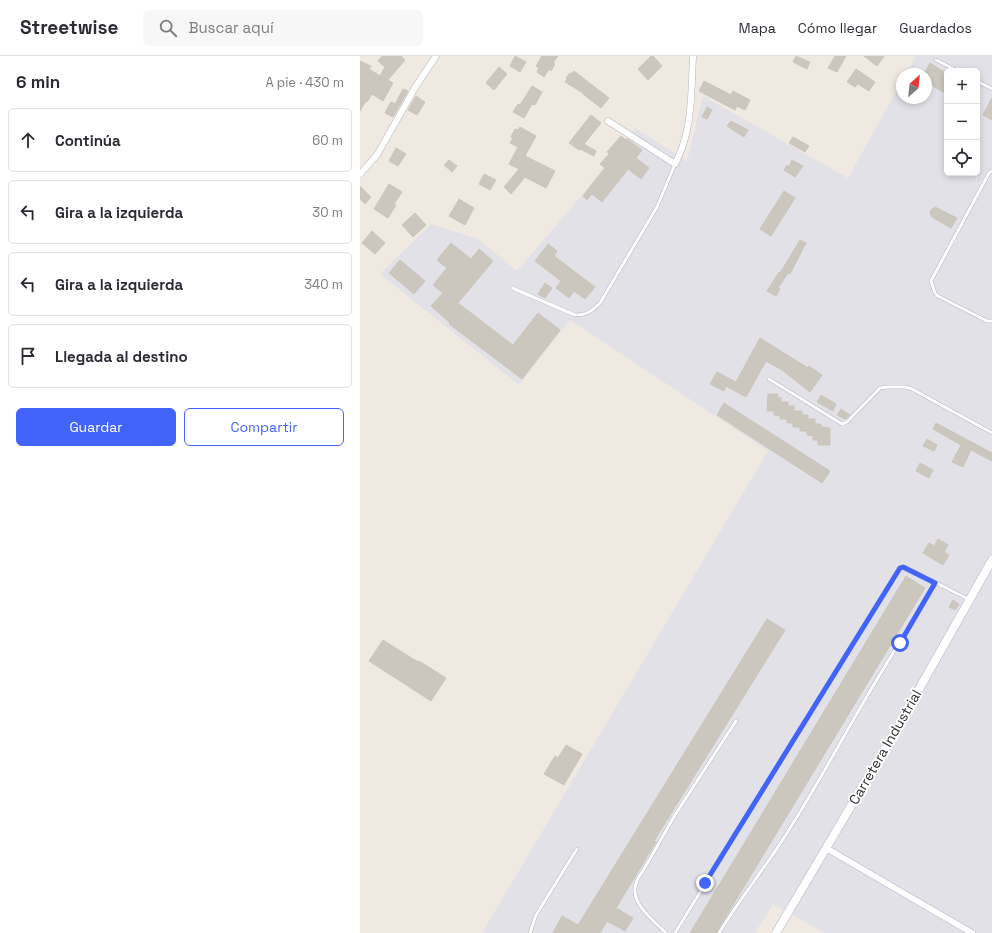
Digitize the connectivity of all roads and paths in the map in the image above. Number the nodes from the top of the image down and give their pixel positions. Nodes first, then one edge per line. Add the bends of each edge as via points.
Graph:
1 (436, 56) edge
2 (692, 56) edge
3 (936, 60) dead end
4 (952, 68) edge
5 (980, 83) edge
6 (992, 89) edge
7 (608, 121) dead end
8 (675, 164) junction
9 (992, 171) edge
10 (360, 174) edge
11 (512, 288) dead end
12 (992, 321) edge
13 (769, 379) dead end
14 (992, 433) edge
15 (992, 560) edge
16 (935, 583) junction
17 (969, 600) junction
18 (736, 721) dead end
19 (578, 848) dead end
20 (826, 848) junction
21 (530, 933) edge
22 (666, 933) edge
23 (676, 933) edge
24 (719, 933) edge
25 (776, 933) edge
26 (972, 933) edge

1 - 10 street via 377,155
2 - 8 street via 690,118 683,146
3 - 4 lane
5 - 6 lane
7 - 8 street
8 - 11 lane via 657,207 600,303 592,311 584,315 575,315
9 - 12 lane via 931,281 938,296 987,321
13 - 14 lane via 842,424 880,388 905,387
15 - 17 main road, Carretera Industrial
16 - 17 lane
16 - 23 lane via 905,567 900,568
16 - 24 lane via 786,834
17 - 20 main road, Carretera Industrial
18 - 22 lane via 634,886 639,904
19 - 21 lane via 536,915
20 - 25 main road, Carretera Industrial
20 - 26 street

